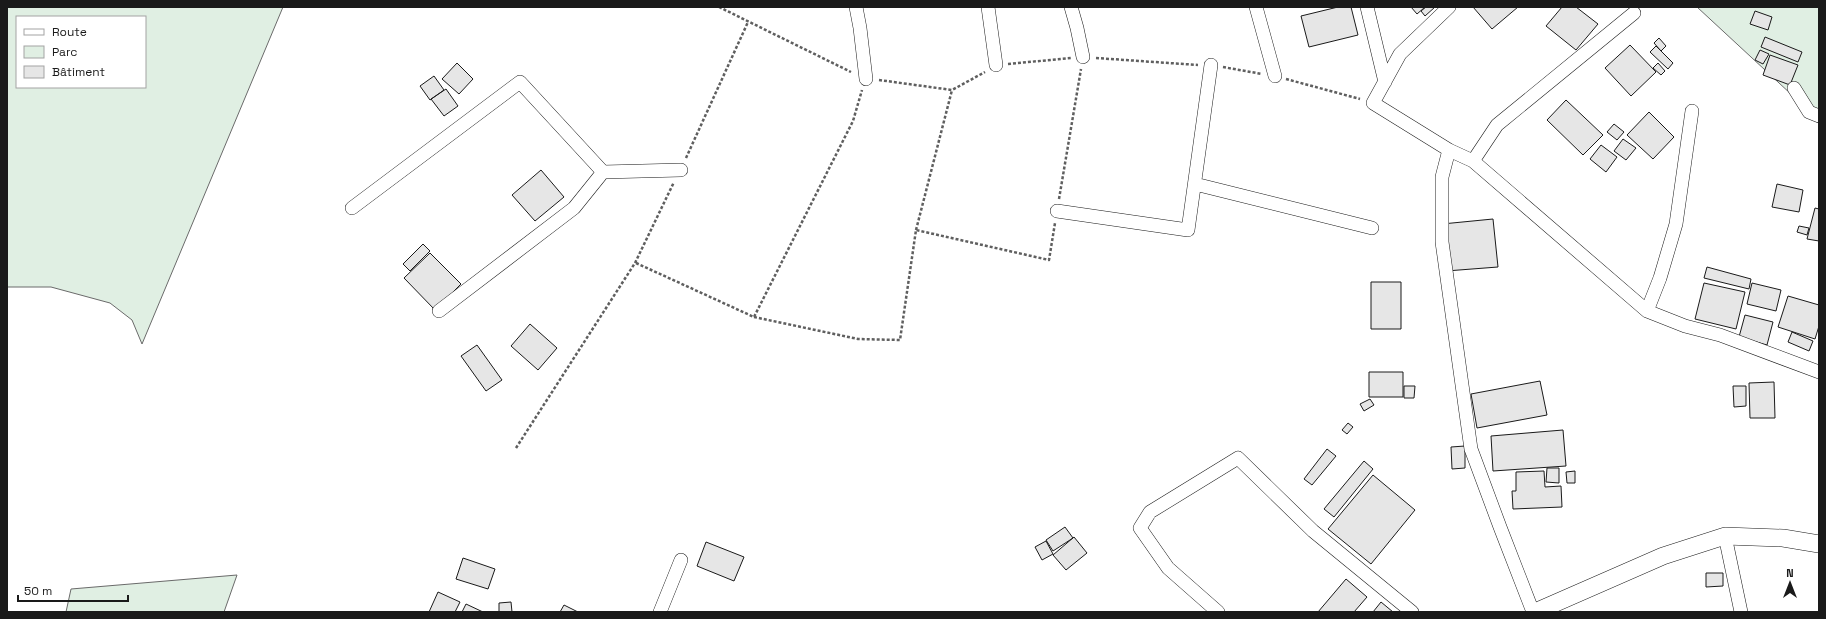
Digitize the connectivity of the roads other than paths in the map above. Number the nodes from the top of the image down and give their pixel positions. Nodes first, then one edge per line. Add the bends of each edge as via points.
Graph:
1 (856, 7) edge
2 (988, 7) edge
3 (1071, 7) edge
4 (1256, 7) edge
5 (1367, 7) edge
6 (1449, 7) edge
7 (1634, 13) dead end
8 (1083, 57) road end
9 (996, 65) road end
10 (1211, 65) road end
11 (1275, 76) road end
12 (866, 79) road end
13 (1385, 82) junction
14 (1794, 88) dead end
15 (1692, 111) dead end
16 (1819, 116) edge
17 (1449, 150) junction
18 (1473, 161) junction
19 (681, 170) road end
20 (603, 172) junction
21 (1194, 184) junction
22 (352, 208) dead end
23 (1057, 211) road end
24 (1372, 228) dead end
25 (439, 311) dead end
26 (1647, 311) junction
27 (1819, 372) edge
28 (1725, 536) junction
29 (1819, 544) edge
30 (681, 560) dead end
31 (660, 612) edge
32 (1218, 612) edge
33 (1412, 612) edge
34 (1534, 612) edge
35 (1740, 612) edge

1 - 12 street
2 - 9 street
3 - 8 street
4 - 11 street
5 - 13 street
6 - 13 street via 1400,54
7 - 18 street via 1497,125
10 - 21 street
13 - 17 street via 1373,103
14 - 16 street via 1809,112
15 - 26 street via 1676,224
17 - 18 street
17 - 34 street via 1442,177 1442,242 1472,448
18 - 26 street
19 - 20 street
20 - 22 street via 520,82
20 - 25 street via 574,208
21 - 23 street via 1188,230
21 - 24 street
26 - 27 street
28 - 29 street via 1783,538
28 - 34 street via 1663,556
28 - 35 street
30 - 31 street
32 - 33 street via 1168,568 1140,528 1150,512 1238,458 1313,531

